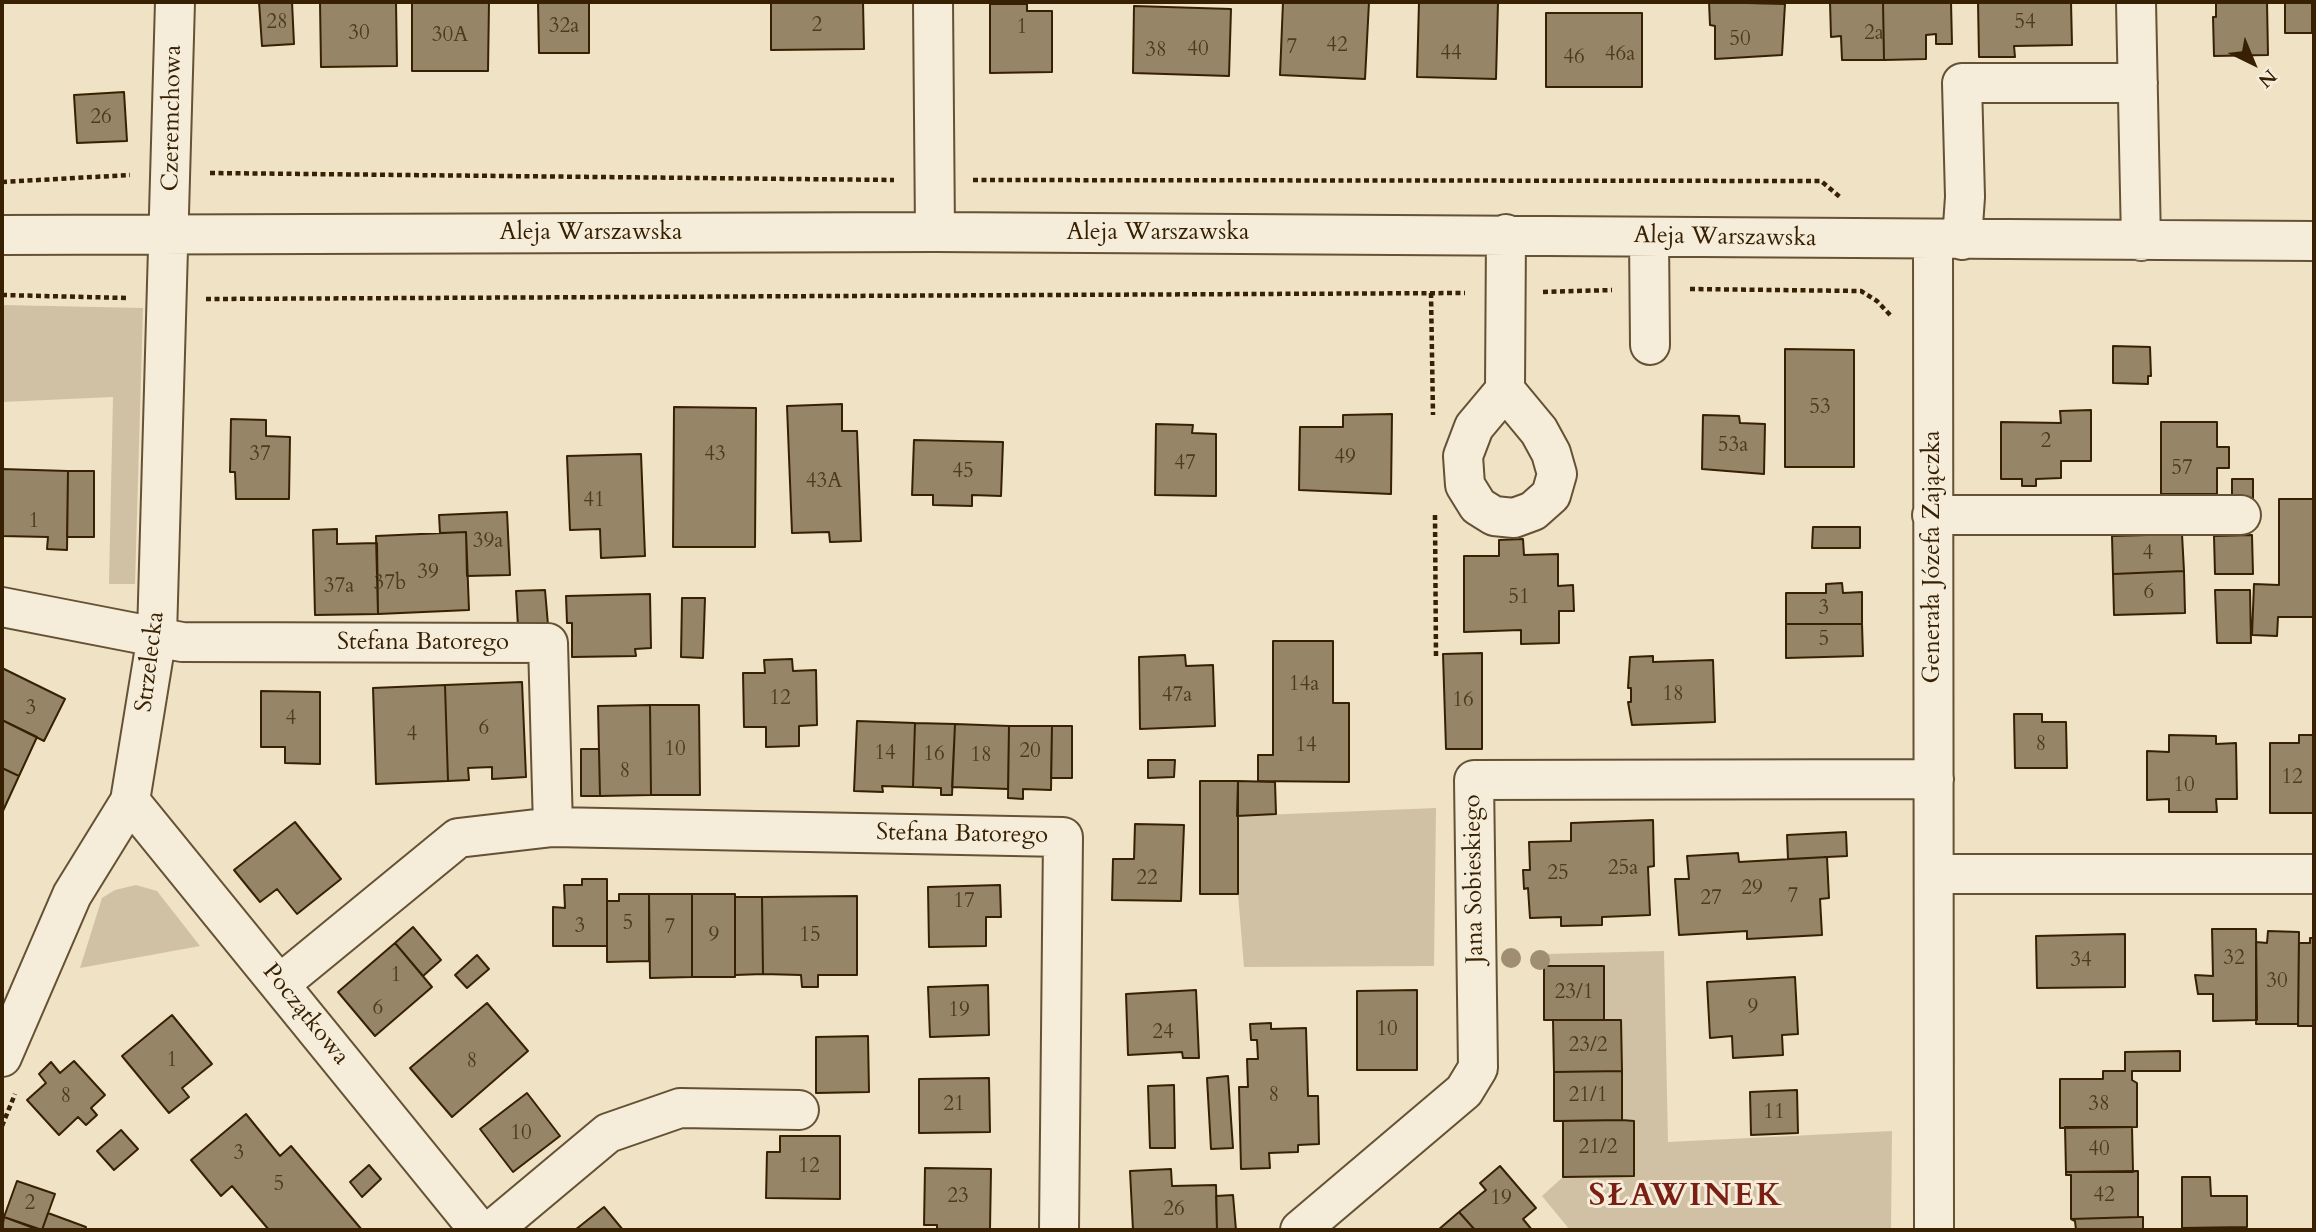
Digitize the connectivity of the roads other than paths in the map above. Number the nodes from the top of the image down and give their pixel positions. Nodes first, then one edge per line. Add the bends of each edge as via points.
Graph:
1 (175, 2) edge
2 (933, 2) edge
3 (2136, 2) edge
4 (2138, 83) junction
5 (935, 232) junction
6 (1506, 234) junction
7 (2, 235) edge
8 (169, 235) junction
9 (1649, 237) junction
10 (1947, 239) junction
11 (2141, 241) junction
12 (2314, 241) edge
13 (1650, 345) dead end
14 (1505, 390) dead end
15 (2241, 514) dead end
16 (1932, 515) junction
17 (2, 607) edge
18 (157, 635) junction
19 (1934, 779) junction
20 (131, 801) junction
21 (553, 827) junction
22 (1935, 874) junction
23 (2314, 874) edge
24 (280, 984) junction
25 (2, 1057) edge
26 (799, 1110) dead end
27 (479, 1230) edge
28 (492, 1230) edge
29 (1059, 1230) edge
30 (1300, 1230) edge
31 (1934, 1230) edge

1 - 8 street, Czeremchowa
2 - 5 street
3 - 4 street
4 - 10 street, Generała Józefa Zajączka via 1962,83 1965,197
4 - 11 street
5 - 6 street, Aleja Warszawska
5 - 8 street, Aleja Warszawska
6 - 9 street, Aleja Warszawska
6 - 14 street
7 - 8 street, Aleja Warszawska
8 - 18 street, Strzelecka
9 - 10 street, Aleja Warszawska
9 - 13 street
10 - 11 street, Aleja Warszawska
10 - 16 street, Generała Józefa Zajączka via 1934,326
11 - 12 street, Aleja Warszawska
15 - 16 street
16 - 19 street, Generała Józefa Zajączka
17 - 18 street
18 - 20 street, Strzelecka
18 - 21 street, Stefana Batorego via 182,642 548,643
19 - 22 street, Generała Józefa Zajączka
19 - 30 street, Jana Sobieskiego via 1474,780 1478,1068 1464,1091
20 - 24 street, Początkowa via 181,868
20 - 25 street, Strzelecka via 72,895
21 - 24 street, Stefana Batorego via 458,838
21 - 29 street, Stefana Batorego via 1063,837
22 - 23 street
22 - 31 street, Generała Józefa Zajączka
24 - 27 street, Początkowa
26 - 28 street via 680,1108 608,1133

